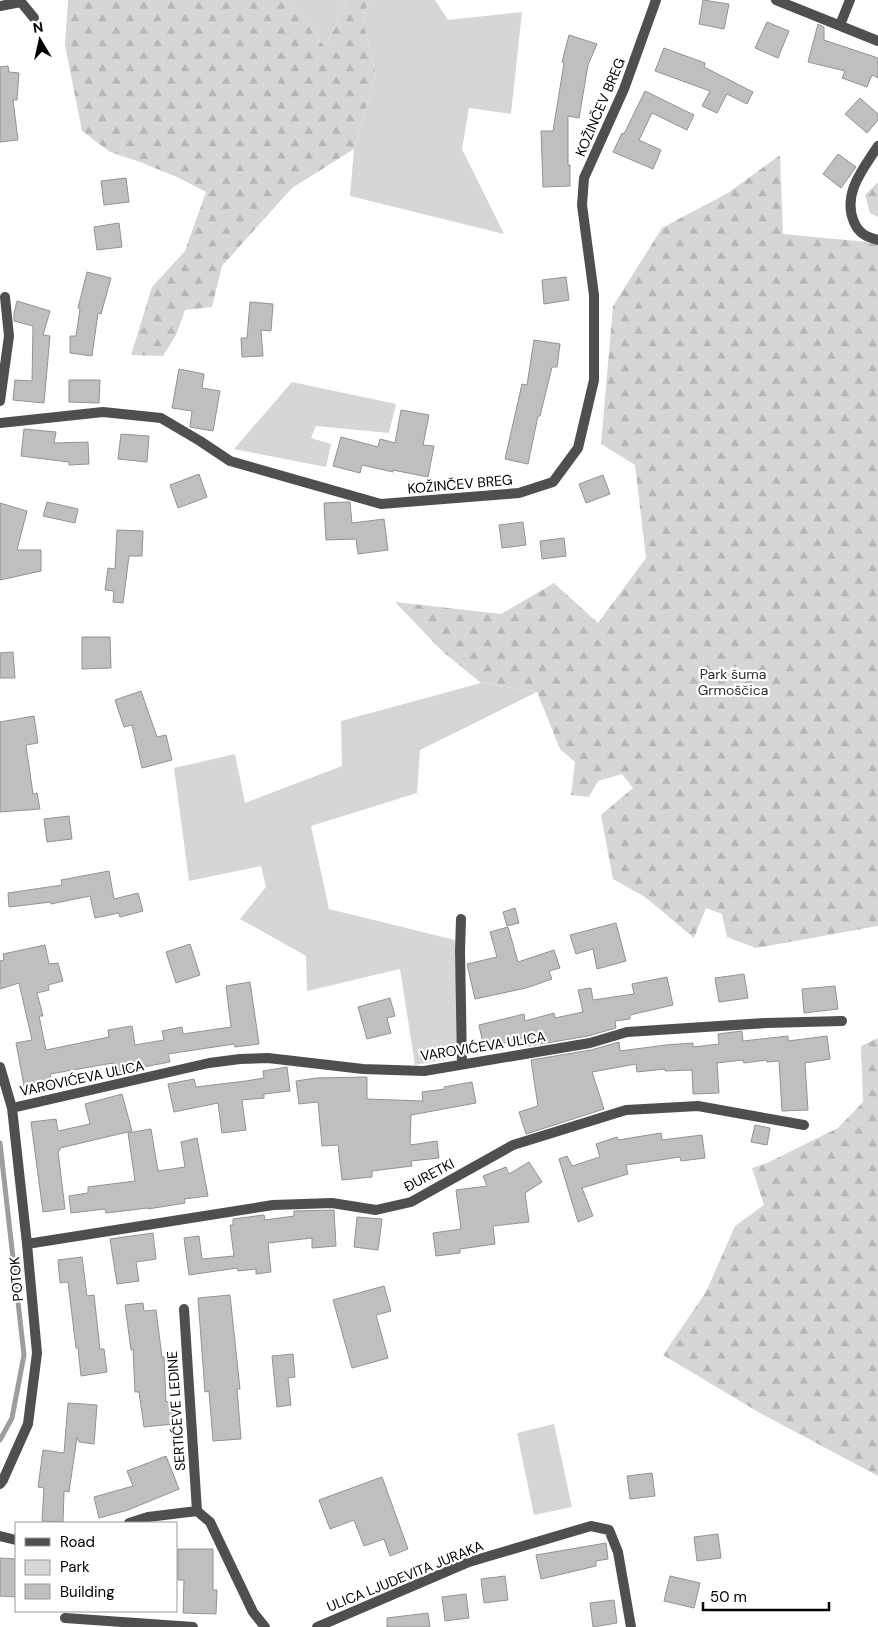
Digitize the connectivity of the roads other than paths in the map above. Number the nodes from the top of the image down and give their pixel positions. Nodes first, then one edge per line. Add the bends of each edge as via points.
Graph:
1 (656, 0) edge
2 (776, 0) edge
3 (850, 0) edge
4 (0, 6) edge
5 (34, 18) dead end
6 (840, 25) junction
7 (878, 41) edge
8 (878, 146) edge
9 (878, 240) edge
10 (5, 297) dead end
11 (0, 401) edge
12 (0, 423) edge
13 (461, 919) dead end
14 (842, 1021) dead end
15 (462, 1064) junction
16 (0, 1067) edge
17 (12, 1108) junction
18 (804, 1125) dead end
19 (27, 1244) junction
20 (184, 1308) dead end
21 (0, 1484) edge
22 (197, 1511) junction
23 (132, 1522) edge
24 (0, 1536) edge
25 (15, 1540) edge
26 (66, 1619) edge
27 (193, 1627) edge
28 (265, 1627) edge
29 (317, 1627) edge
30 (631, 1627) edge

1 - 12 street, KOŽINČEV BREG via 624,89 584,178 582,205 594,295 594,380 578,448 553,482 518,493 380,504 230,461 161,418 103,412
2 - 6 street
3 - 6 street
4 - 5 street via 21,2
6 - 7 street
8 - 9 street via 856,181 850,198 851,216 856,226 864,236
10 - 11 street via 9,336
13 - 15 street
14 - 15 street, VAROVIĆEVA ULICA via 627,1032 590,1043
15 - 17 street, VAROVIĆEVA ULICA via 424,1070 363,1069 268,1058 240,1059
16 - 17 street, POTOK
17 - 19 street, POTOK
18 - 19 street, ĐURETKI via 698,1106 626,1110 513,1145 411,1202 376,1210 332,1203 274,1205
19 - 21 street, POTOK via 36,1353 28,1424
20 - 22 street, SERTIĆEVE LEDINE
22 - 23 street
22 - 28 street via 210,1522 253,1612
24 - 25 street
26 - 27 street
29 - 30 street, ULICA LJUDEVITA JURAKA via 469,1562 591,1526 609,1530 618,1552

